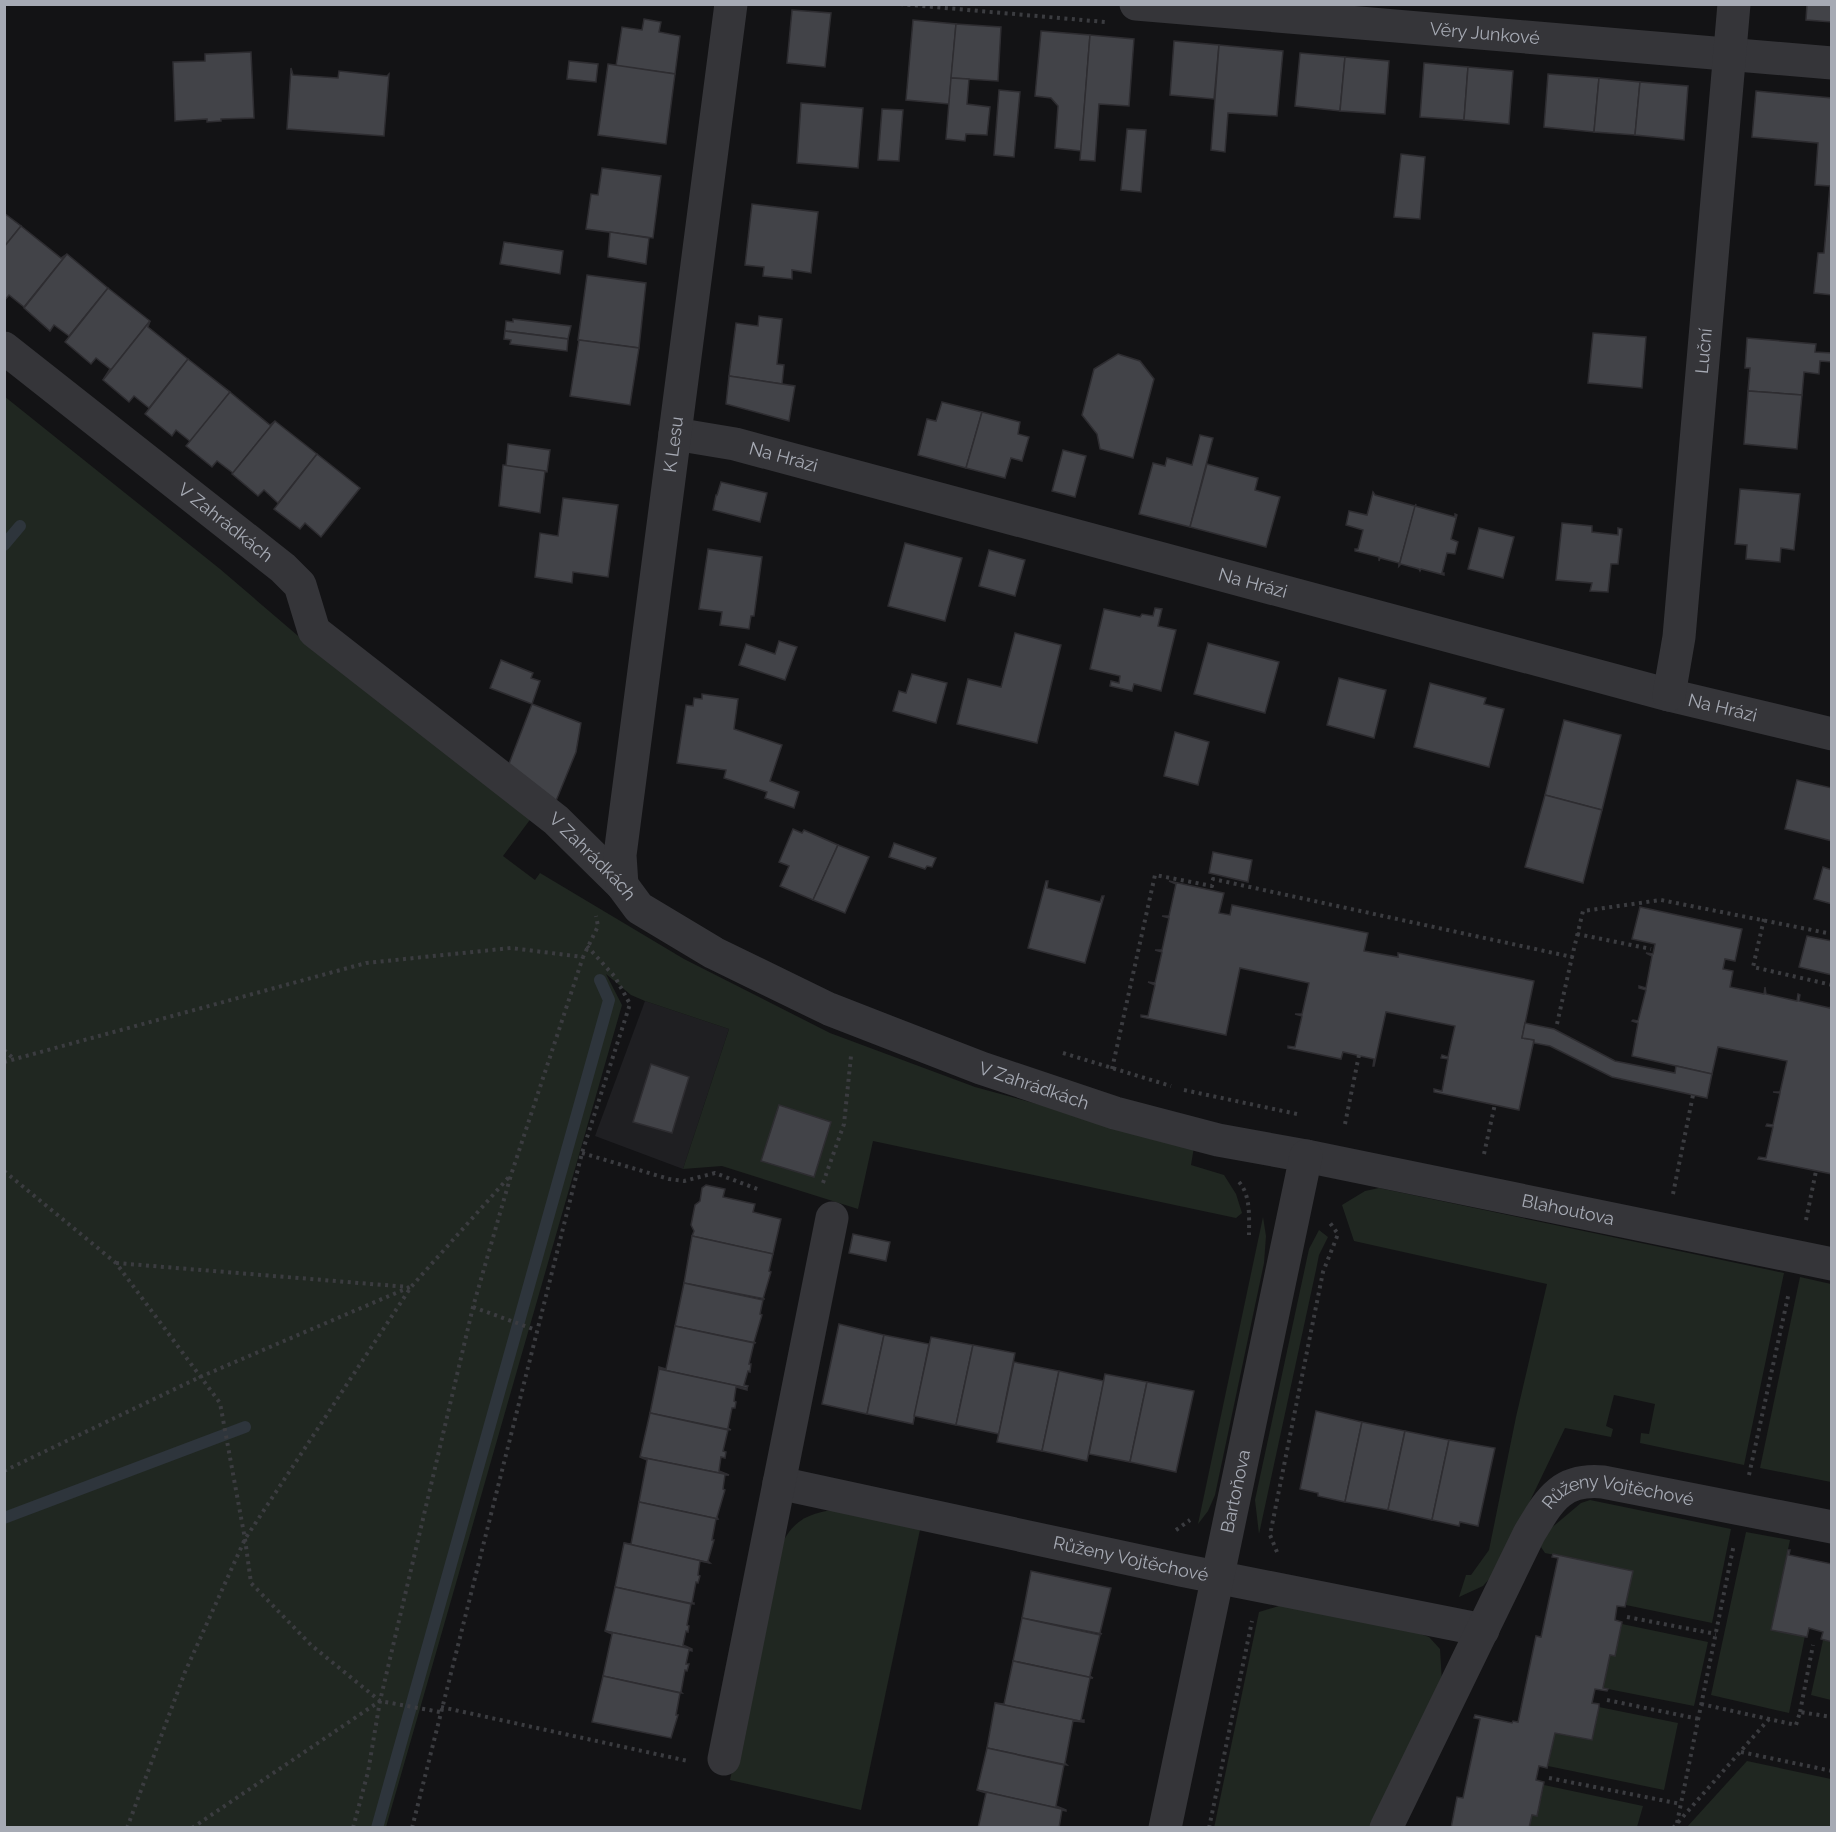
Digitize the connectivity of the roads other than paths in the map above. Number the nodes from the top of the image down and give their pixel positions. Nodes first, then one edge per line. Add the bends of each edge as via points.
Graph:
1 (731, 4) edge
2 (1136, 4) edge
3 (1734, 4) edge
4 (1729, 55) junction
5 (1832, 63) edge
6 (4, 348) edge
7 (675, 434) junction
8 (1669, 695) junction
9 (1832, 734) edge
10 (622, 885) junction
11 (1306, 1156) junction
12 (827, 1204) road end
13 (1832, 1264) edge
14 (779, 1484) junction
15 (1832, 1527) edge
16 (1217, 1577) junction
17 (1482, 1630) junction
18 (711, 1761) road end
19 (1165, 1827) edge
20 (1386, 1827) edge

1 - 7 street, K Lesu
2 - 4 street, Věry Junkové
3 - 4 street, Luční
4 - 5 street, Věry Junkové
4 - 8 street, Luční via 1679,637
6 - 10 street, V Zahrádkách via 283,568 300,585 314,631 556,820
7 - 8 street, Na Hrázi via 735,444
7 - 10 street, K Lesu via 620,855
8 - 9 street, Na Hrázi
10 - 11 street, V Zahrádkách via 639,908 714,953 855,1020 1115,1113
11 - 13 street, Blahoutova
11 - 16 street, Bartoňova
12 - 14 street
14 - 16 street, Růženy Vojtěchové
14 - 18 street
15 - 17 street, Růženy Vojtěchové via 1603,1482 1577,1483 1551,1499 1529,1534
16 - 17 street, Růženy Vojtěchové
16 - 19 street, Bartoňova
17 - 20 street, Růženy Vojtěchové

